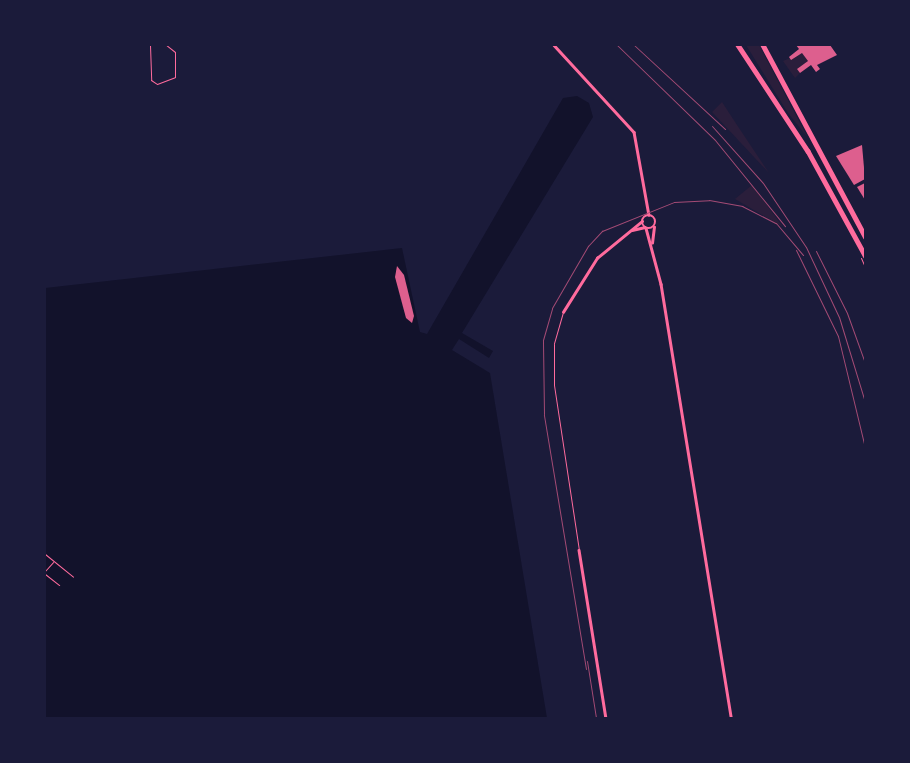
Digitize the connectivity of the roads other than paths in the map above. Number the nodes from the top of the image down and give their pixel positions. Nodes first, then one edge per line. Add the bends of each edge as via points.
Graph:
1 (150, 45) edge
2 (166, 45) edge
3 (554, 45) edge
4 (738, 45) edge
5 (763, 45) edge
6 (649, 215) junction
7 (642, 221) junction
8 (654, 227) junction
9 (646, 228) junction
10 (631, 230) junction
11 (865, 236) edge
12 (652, 243) junction
13 (862, 255) edge
14 (563, 312) joint
15 (579, 550) joint
16 (606, 718) edge
17 (731, 718) edge

1 - 2 lane via 151,80 157,84 175,77 175,52
3 - 6 street via 630,125
4 - 13 highway via 808,151
5 - 11 highway
6 - 7 street
6 - 8 street via 655,218
7 - 9 street
7 - 10 street
8 - 9 street
8 - 12 street
9 - 10 street
9 - 12 street
10 - 14 street via 597,258
12 - 17 street
14 - 15 lane via 554,344 554,385
15 - 16 street

